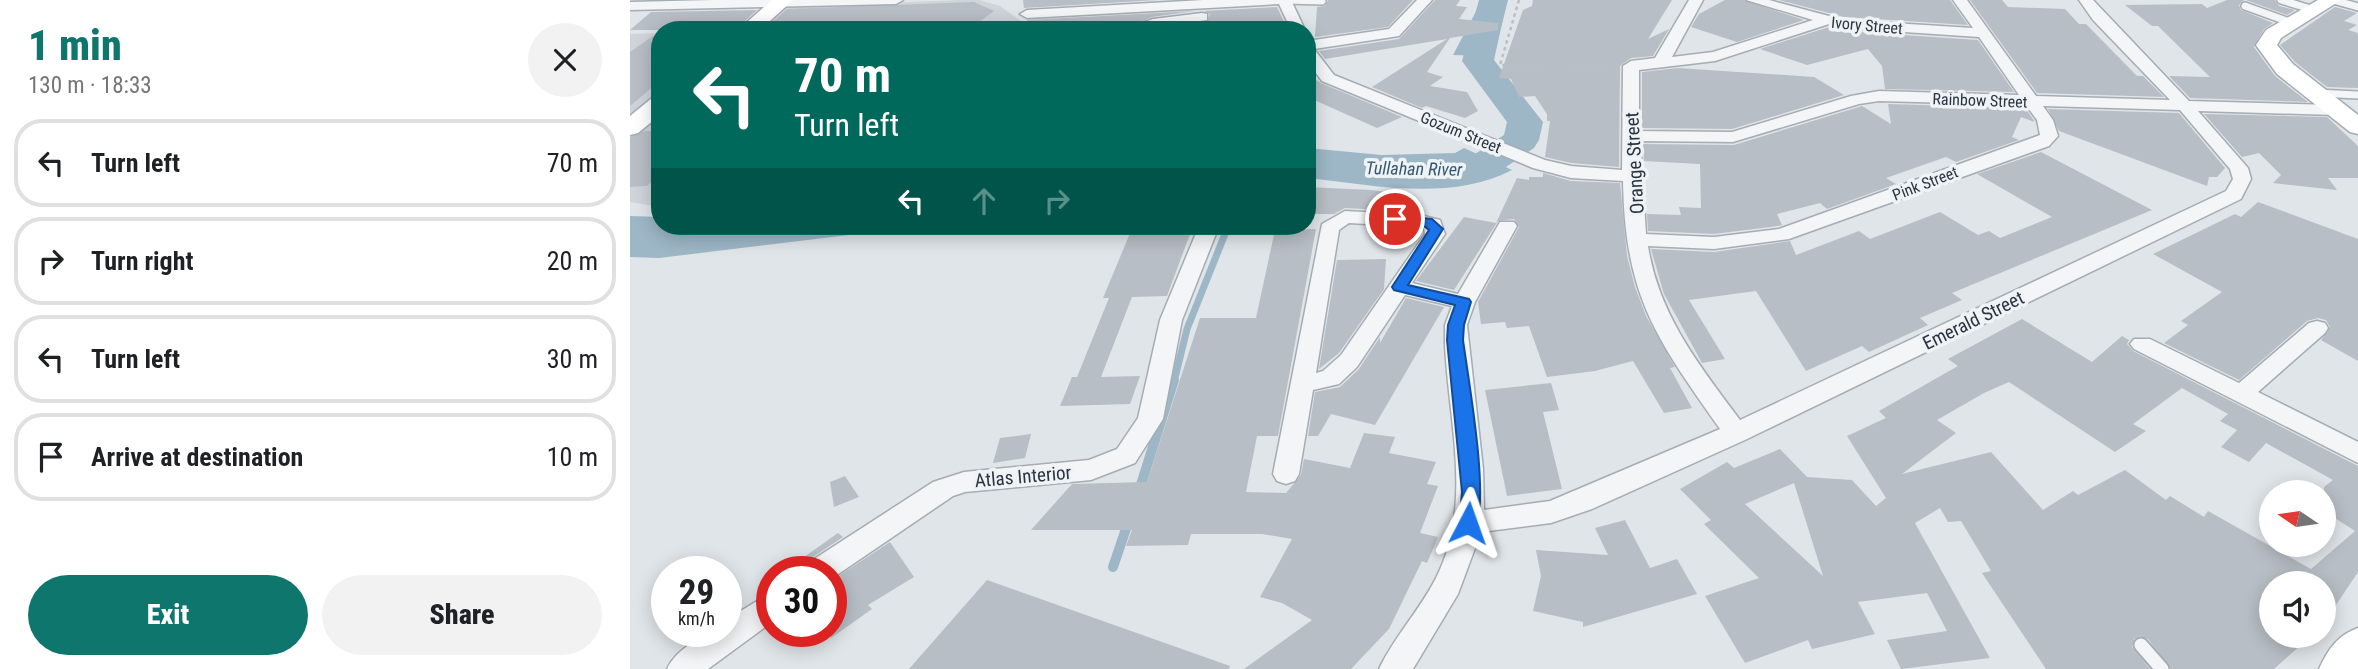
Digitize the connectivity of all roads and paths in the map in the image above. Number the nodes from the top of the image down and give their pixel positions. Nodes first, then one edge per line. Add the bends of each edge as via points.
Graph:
1 (896, 0) edge
2 (1035, 0) edge
3 (1277, 0) edge
4 (1286, 0) edge
5 (1425, 0) edge
6 (1519, 0) edge
7 (1696, 0) edge
8 (1753, 0) edge
9 (1960, 0) edge
10 (2086, 0) edge
11 (2281, 0) edge
12 (1322, 1) edge
13 (1145, 3) edge
14 (2327, 3) edge
15 (779, 4) edge
16 (630, 6) edge
17 (1085, 6) edge
18 (2245, 6) dead end
19 (2358, 7) edge
20 (1205, 12) edge
21 (759, 21) edge
22 (1172, 21) edge
23 (1294, 21) edge
24 (1825, 21) junction
25 (2292, 23) junction
26 (1984, 33) junction
27 (1316, 46) edge
28 (1316, 61) edge
29 (1660, 64) junction
30 (1631, 66) junction
31 (2314, 93) junction
32 (2358, 95) edge
33 (2031, 102) junction
34 (2185, 106) junction
35 (651, 110) edge
36 (2335, 110) junction
37 (2358, 127) edge
38 (630, 128) edge
39 (1631, 136) junction
40 (1633, 176) junction
41 (1507, 226) dead end
42 (1205, 235) edge
43 (1638, 240) junction
44 (1399, 287) junction
45 (1464, 302) junction
46 (2317, 328) dead end
47 (2142, 344) dead end
48 (1300, 385) junction
49 (2241, 394) junction
50 (1736, 433) junction
51 (2358, 453) edge
52 (1286, 474) dead end
53 (1468, 523) junction
54 (842, 556) edge
55 (756, 617) edge
56 (2141, 645) dead end
57 (2358, 647) edge
58 (683, 669) edge
59 (1395, 669) edge
60 (2162, 669) edge
61 (2341, 669) edge

1 - 15 street
2 - 17 street via 1027,14
3 - 20 street
4 - 12 lane
4 - 23 street
5 - 27 street via 1395,33
6 - 30 path via 1500,65
7 - 29 street
8 - 24 street, Ivory Street
9 - 26 street, Pink Street
10 - 34 street, Emerald Street
11 - 14 lane
13 - 17 street
13 - 20 street
14 - 19 lane
14 - 25 street
15 - 16 street
15 - 21 street
18 - 25 lane
20 - 22 street
24 - 26 street, Ivory Street
24 - 29 street via 1715,56
25 - 31 street via 2273,34 2266,45 2276,60
26 - 33 street, Pink Street
28 - 40 street, Gozum Street via 1328,78 1524,158 1571,172
29 - 30 street
30 - 39 street, Orange Street
31 - 32 lane
31 - 36 street
33 - 34 street, Rainbow Street
33 - 39 street, Rainbow Street via 1867,97 1733,136
33 - 43 street, Pink Street via 2049,130 2043,142 1812,226 1747,241
34 - 36 street, Rainbow Street
34 - 50 street, Emerald Street via 2239,168 2242,180 2234,195
35 - 38 street
36 - 37 street
39 - 40 street, Orange Street
40 - 43 street, Orange Street
41 - 45 street
42 - 54 street, Atlas Interior via 1171,320 1150,419 1126,456 1091,470 964,482 943,489
43 - 50 street, Orange Street via 1643,275 1662,325
44 - 45 street
44 - 48 street via 1340,371 1331,378
44 - 48 street via 1435,234 1433,224 1345,218 1335,222 1329,228
45 - 53 street via 1455,340 1471,492
46 - 49 street
47 - 49 street
48 - 52 street
49 - 51 street
50 - 53 street, Emerald Street via 1551,512
53 - 59 street via 1446,590
55 - 58 street
56 - 60 lane
57 - 61 street

